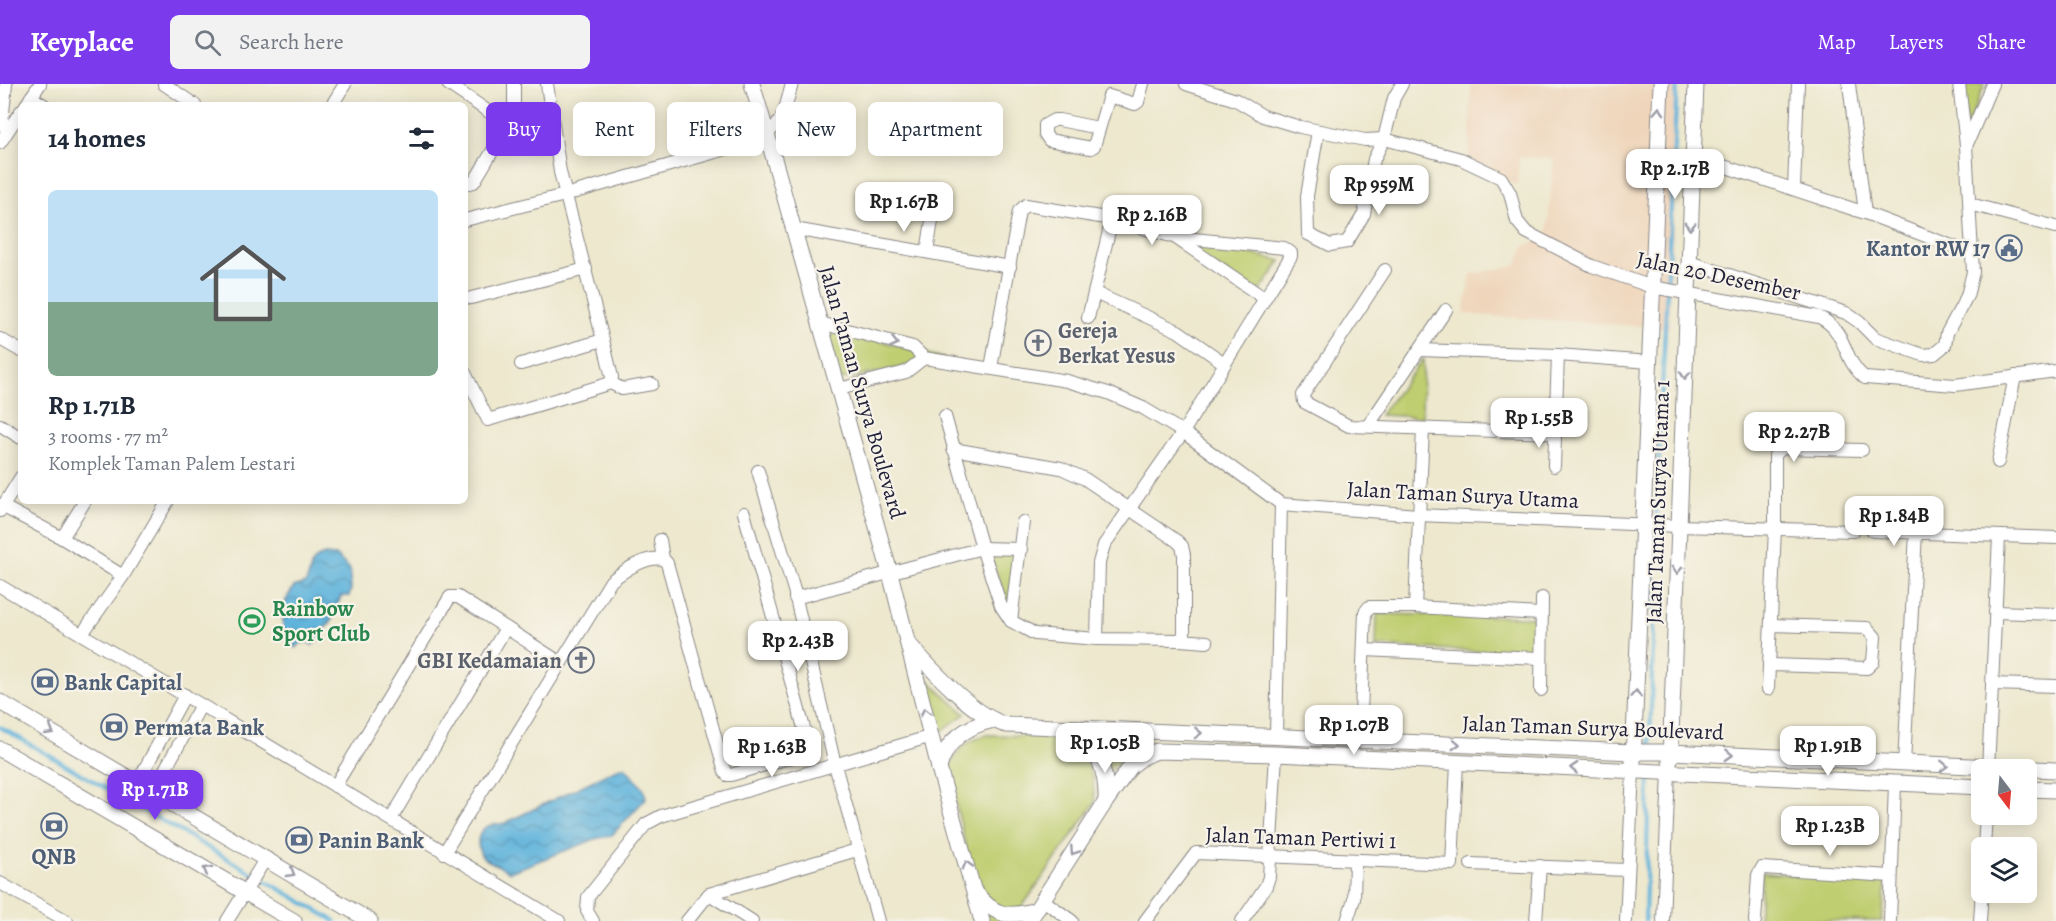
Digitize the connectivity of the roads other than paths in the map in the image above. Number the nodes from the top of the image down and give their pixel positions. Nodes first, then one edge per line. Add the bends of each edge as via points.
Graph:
1 (6, 84) edge
2 (40, 84) edge
3 (164, 84) edge
4 (345, 84) edge
5 (449, 84) edge
6 (514, 84) edge
7 (547, 84) edge
8 (752, 84) edge
9 (792, 84) edge
10 (1143, 84) edge
11 (1186, 84) edge
12 (1402, 84) edge
13 (1661, 84) edge
14 (1696, 84) edge
15 (1798, 84) edge
16 (1850, 84) edge
17 (1959, 84) edge
18 (1992, 84) edge
19 (28, 101) edge
20 (191, 102) edge
21 (336, 102) edge
22 (514, 102) edge
23 (486, 110) edge
24 (18, 115) edge
25 (1098, 128) dead end
26 (7, 131) junction
27 (1318, 131) junction
28 (767, 134) junction
29 (1384, 139) junction
30 (0, 143) edge
31 (1966, 145) junction
32 (490, 156) edge
33 (1693, 156) junction
34 (468, 182) edge
35 (1794, 189) junction
36 (565, 195) junction
37 (936, 196) dead end
38 (1970, 204) junction
39 (1865, 213) junction
40 (468, 219) edge
41 (1112, 219) junction
42 (2056, 227) edge
43 (794, 229) junction
44 (1174, 237) junction
45 (927, 252) junction
46 (1973, 254) junction
47 (1689, 262) junction
48 (1010, 267) junction
49 (586, 269) junction
50 (1385, 270) dead end
51 (1657, 288) junction
52 (1684, 292) junction
53 (1095, 293) junction
54 (471, 298) dead end
55 (1264, 298) junction
56 (1446, 310) dead end
57 (1088, 318) dead end
58 (820, 323) junction
59 (0, 339) edge
60 (603, 340) junction
61 (18, 349) edge
62 (1419, 350) junction
63 (1558, 355) junction
64 (924, 358) junction
65 (1650, 362) junction
66 (1224, 363) junction
67 (521, 364) dead end
68 (991, 368) junction
69 (2056, 370) edge
70 (2015, 376) junction
71 (468, 379) edge
72 (610, 383) junction
73 (652, 384) dead end
74 (839, 389) junction
75 (945, 416) dead end
76 (0, 425) edge
77 (1368, 426) junction
78 (1424, 429) junction
79 (1183, 432) junction
80 (1554, 433) junction
81 (18, 436) edge
82 (953, 449) junction
83 (1862, 450) dead end
84 (1998, 462) dead end
85 (1554, 466) dead end
86 (758, 471) dead end
87 (18, 482) edge
88 (83, 504) edge
89 (166, 504) edge
90 (1281, 504) junction
91 (1, 508) edge
92 (1129, 509) junction
93 (744, 513) dead end
94 (1418, 515) junction
95 (1023, 522) dead end
96 (1648, 525) junction
97 (1676, 526) junction
98 (1775, 528) junction
99 (1853, 531) dead end
100 (1873, 531) dead end
101 (1916, 532) junction
102 (1999, 537) junction
103 (62, 538) junction
104 (2056, 538) edge
105 (660, 540) dead end
106 (982, 548) junction
107 (1021, 549) junction
108 (663, 559) junction
109 (890, 573) junction
110 (123, 576) junction
111 (0, 586) edge
112 (795, 598) junction
113 (1542, 598) dead end
114 (1355, 606) dead end
115 (1372, 606) junction
116 (1415, 607) junction
117 (1995, 612) junction
118 (1541, 614) junction
119 (2056, 614) edge
120 (1011, 621) junction
121 (1771, 625) junction
122 (506, 628) junction
123 (82, 634) junction
124 (1097, 639) junction
125 (1180, 640) junction
126 (1207, 642) dead end
127 (908, 643) junction
128 (1364, 650) junction
129 (1540, 658) junction
130 (561, 663) junction
131 (1769, 665) junction
132 (1992, 684) junction
133 (2056, 686) edge
134 (1768, 689) dead end
135 (1541, 690) dead end
136 (184, 695) junction
137 (0, 702) edge
138 (201, 705) junction
139 (994, 720) junction
140 (1077, 728) junction
141 (932, 736) junction
142 (1276, 736) junction
143 (1360, 739) junction
144 (1638, 752) junction
145 (1666, 752) junction
146 (1, 754) edge
147 (1276, 754) junction
148 (1988, 759) edge
149 (1457, 763) junction
150 (1904, 764) junction
151 (835, 765) junction
152 (939, 768) junction
153 (1971, 768) edge
154 (2037, 770) edge
155 (2056, 770) edge
156 (1637, 771) junction
157 (1665, 771) junction
158 (138, 783) junction
159 (1895, 784) junction
160 (335, 786) junction
161 (1971, 787) edge
162 (2037, 789) edge
163 (2056, 790) edge
164 (153, 791) junction
165 (1106, 801) junction
166 (391, 819) junction
167 (857, 850) junction
168 (444, 853) junction
169 (1270, 856) junction
170 (1354, 861) junction
171 (264, 862) junction
172 (1471, 864) dead end
173 (1540, 867) junction
174 (1627, 870) junction
175 (1891, 876) junction
176 (0, 883) edge
177 (247, 887) junction
178 (974, 891) junction
179 (709, 894) junction
180 (1981, 903) edge
181 (1036, 910) edge
182 (68, 921) edge
183 (227, 921) edge
184 (294, 921) edge
185 (370, 921) edge
186 (559, 921) edge
187 (593, 921) edge
188 (687, 921) edge
189 (752, 921) edge
190 (878, 921) edge
191 (982, 921) edge
192 (1072, 921) edge
193 (1145, 921) edge
194 (1242, 921) edge
195 (1347, 921) edge
196 (1536, 921) edge
197 (1626, 921) edge
198 (1663, 921) edge
199 (1755, 921) edge
200 (1890, 921) edge
201 (1980, 921) edge

1 - 26 street via 2,122
2 - 19 street
3 - 20 street
4 - 21 street
5 - 23 street
6 - 22 street
7 - 36 street
8 - 28 street, Jalan Taman Surya Boulevard
9 - 28 street via 784,113
10 - 25 street via 1135,104 1109,96
11 - 27 street, Jalan 20 Desember via 1236,100 1263,116
12 - 29 street via 1394,98
51 -> 13 street
14 - 33 street, Jalan Taman Surya Utama 1
15 - 35 street
16 - 39 street
17 - 31 street
18 - 31 street
24 - 26 street
26 - 30 street
27 - 29 street, Jalan 20 Desember via 1365,140
27 - 29 street via 1307,196 1308,234 1330,245 1347,242 1364,214 1374,159
28 - 36 street
28 - 43 street, Jalan Taman Surya Boulevard
29 - 51 street, Jalan 20 Desember via 1461,159 1501,178 1507,185 1517,221 1526,232 1592,266
31 - 38 street
32 - 34 street via 474,182
33 - 35 street
33 -> 47 street, Jalan Taman Surya Utama 1
35 - 39 street
36 - 40 street
36 - 49 street
37 - 45 street
38 - 42 street
38 - 46 street
39 - 46 street
41 - 44 street
41 - 48 street via 1026,205 1019,211
41 - 53 street
43 - 45 street
43 - 58 street, Jalan Taman Surya Boulevard
44 - 55 street
44 - 55 street via 1289,250 1291,256
45 - 48 street
46 - 47 street via 1972,279 1964,304 1943,348 1929,355 1875,338 1846,313
47 - 52 street, Jalan Taman Surya Utama 1
48 - 68 street
49 - 54 street
49 - 60 street
50 - 77 street via 1303,398 1349,426
51 - 52 street, Jalan 20 Desember
51 - 65 street
52 - 70 street, Jalan 20 Desember via 1819,317 1839,332 1855,370 1865,378 1955,385
52 -> 97 street, Jalan Taman Surya Utama 1
53 - 57 street
53 - 66 street via 1178,331
55 - 66 street
56 - 62 street
58 -> 64 street via 913,347
58 - 74 street, Jalan Taman Surya Boulevard
59 - 61 street
60 - 67 street
60 - 72 street
62 - 63 street
62 - 77 street
63 - 65 street
63 - 80 street
64 - 68 street
64 - 74 street via 906,372
65 - 96 street
66 - 79 street
68 - 79 street via 1067,381 1108,393
69 - 70 street, Jalan 20 Desember
70 - 84 street
71 - 72 street via 488,420
72 - 73 street via 622,389
74 - 109 street, Jalan Taman Surya Boulevard
75 - 82 street
76 - 81 street
77 - 78 street
78 - 80 street
78 - 94 street
79 - 90 street
79 - 92 street
80 - 85 street
82 - 92 street via 1061,468
82 - 106 street
83 - 98 street via 1778,450
86 - 112 street
87 - 91 street
88 - 103 street
89 - 110 street
90 - 94 street, Jalan Taman Surya Utama
90 - 142 street
91 - 103 street
92 - 124 street via 1100,555
92 - 125 street via 1182,546 1184,635
93 - 108 street via 809,746 805,753 727,775 668,563
94 - 96 street, Jalan Taman Surya Utama
94 - 116 street
95 - 107 street
96 - 97 street, Jalan Taman Surya Utama
144 -> 96 street
97 - 98 street, Jalan Taman Surya Utama
97 -> 145 street, Jalan Taman Surya Utama 1
98 - 99 street, Jalan Taman Surya Utama
98 - 121 street
100 - 101 street
101 - 102 street
101 - 150 street
102 - 104 street
102 - 117 street
103 - 110 street
105 - 108 street
106 - 107 street
106 - 109 street
106 - 120 street via 1001,606
107 - 120 street
108 - 130 street via 630,567 611,581
109 - 112 street
109 - 127 street, Jalan Taman Surya Boulevard
110 - 123 street
111 - 123 street
112 - 151 street
113 - 118 street
114 - 115 street
115 - 116 street
115 - 128 street via 1365,612
116 - 118 street
117 - 119 street
117 - 132 street
118 - 129 street
120 - 124 street via 1035,634
121 - 131 street
121 - 131 street via 1868,628 1875,637 1873,662 1868,668
122 - 130 street
122 - 160 street via 458,597 448,598
122 - 166 street
123 - 136 street
124 - 125 street
125 - 126 street
127 - 139 street, Jalan Taman Surya Boulevard via 945,682
141 -> 127 street, Jalan Taman Surya Boulevard
128 - 129 street
128 - 143 street
129 - 135 street
130 - 168 street
131 - 134 street
132 - 133 street
132 - 148 street
136 - 138 street
136 - 158 street
137 -> 158 street
138 - 160 street
138 - 164 street
139 - 140 street, Jalan Taman Surya Boulevard via 1014,726
139 - 152 street via 957,736 947,747
140 -> 142 street, Jalan Taman Surya Boulevard
140 - 165 street via 1102,764
141 - 151 street
141 - 152 street, Jalan Taman Surya Boulevard
142 - 143 street, Jalan Taman Surya Boulevard
143 -> 144 street, Jalan Taman Surya Boulevard
144 - 145 street, Jalan Taman Surya Boulevard
144 - 156 street
145 -> 150 street, Jalan Taman Surya Boulevard
145 - 157 street, Jalan Taman Surya Utama 1
177 -> 146 street
147 - 149 street, Jalan Taman Surya Boulevard
147 - 165 street, Jalan Taman Surya Boulevard via 1157,751 1131,766
147 - 169 street
156 -> 149 street, Jalan Taman Surya Boulevard
149 - 170 street, Jalan Taman Pertiwi 1 via 1452,864
150 -> 153 street, Jalan Taman Surya Boulevard
151 - 167 street
151 - 187 street via 661,816 646,824 588,897 587,911
178 -> 152 street
154 - 155 street, Jalan Taman Surya Boulevard
156 - 157 street, Jalan Taman Surya Boulevard
156 - 174 street
157 - 159 street, Jalan Taman Surya Boulevard
157 - 198 street, Jalan Taman Surya Utama 1
158 - 164 street
159 - 161 street, Jalan Taman Surya Boulevard
159 - 175 street
160 - 166 street
162 - 163 street
164 - 171 street
165 -> 181 street
166 - 168 street
167 - 179 street
167 - 190 street
168 - 186 street
169 - 170 street, Jalan Taman Pertiwi 1
169 - 193 street, Jalan Taman Pertiwi 1 via 1196,853
169 - 194 street via 1266,886
170 - 195 street via 1354,899
171 - 177 street
171 -> 185 street
172 - 173 street
173 - 174 street
173 - 196 street
174 - 197 street
175 - 199 street via 1762,866
175 - 200 street
176 - 182 street
177 - 183 street
177 - 184 street
178 - 181 street via 987,906 1001,913 1015,915
178 - 191 street
179 - 188 street
179 - 189 street
180 - 201 street
181 - 192 street

